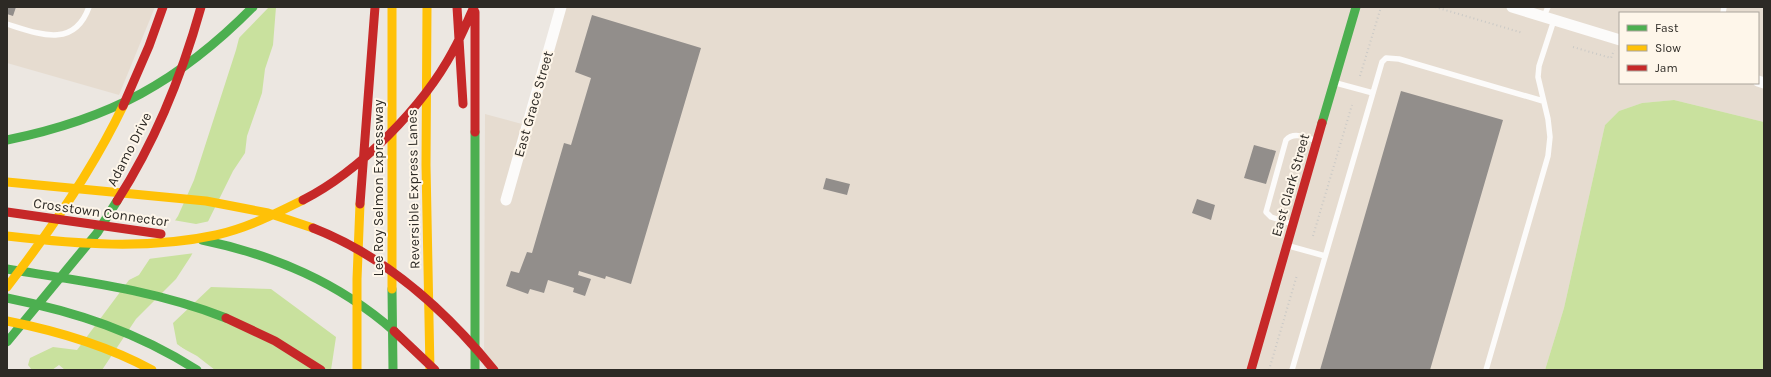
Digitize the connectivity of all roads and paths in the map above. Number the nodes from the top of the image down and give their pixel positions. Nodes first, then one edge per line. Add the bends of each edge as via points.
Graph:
1 (89, 7) edge
2 (163, 7) edge
3 (201, 7) edge
4 (253, 7) edge
5 (375, 7) edge
6 (392, 7) edge
7 (427, 7) edge
8 (457, 7) edge
9 (475, 7) edge
10 (561, 7) edge
11 (1356, 7) edge
12 (1381, 7) edge
13 (1435, 7) edge
14 (1512, 7) edge
15 (1549, 14) edge
16 (7, 24) edge
17 (1523, 33) dead end
18 (1618, 40) edge
19 (1572, 47) dead end
20 (1360, 76) dead end
21 (1334, 82) junction
22 (1373, 93) junction
23 (1543, 101) junction
24 (1352, 105) dead end
25 (464, 115) dead end
26 (466, 130) dead end
27 (7, 140) edge
28 (1317, 141) junction
29 (7, 182) edge
30 (474, 198) junction
31 (506, 200) dead end
32 (7, 212) edge
33 (1293, 224) junction
34 (7, 236) edge
35 (1313, 236) dead end
36 (1287, 246) junction
37 (1326, 256) junction
38 (7, 269) edge
39 (1297, 275) dead end
40 (7, 287) edge
41 (7, 298) edge
42 (7, 321) edge
43 (7, 342) edge
44 (152, 370) edge
45 (197, 370) edge
46 (321, 370) edge
47 (357, 370) edge
48 (393, 370) edge
49 (430, 370) edge
50 (435, 370) edge
51 (474, 370) edge
52 (494, 370) edge
53 (1251, 370) edge
54 (1269, 370) edge
55 (1292, 370) edge
56 (1486, 370) edge

1 - 16 lane via 85,18 69,32 57,36 41,35
2 - 40 main road, Adamo Drive via 133,88 102,150 64,211
3 - 43 main road, Adamo Drive via 191,43 138,168 97,233
4 - 27 main road via 192,62 135,98 76,122
5 - 47 main road via 364,123 360,202
6 - 48 main road, Lee Roy Selmon Expressway
7 - 49 main road, Reversible Express Lanes via 426,166
8 - 25 main road
9 - 30 main road
9 - 34 main road, Crosstown Connector via 445,65 394,131 352,168 281,210 223,232 168,243 109,246
10 - 31 street, East Grace Street
11 - 21 main road, East Clark Street
12 - 20 path
13 - 17 path
14 - 15 street
15 - 18 street
15 - 23 lane via 1538,77
18 - 19 path via 1611,58
21 - 22 lane
21 - 28 main road, East Clark Street
22 - 23 lane via 1382,62 1386,58 1392,58
22 - 37 lane
23 - 56 lane via 1550,138 1548,156
24 - 35 path
26 - 30 main road
28 - 33 main road, East Clark Street
28 - 33 lane via 1297,135 1292,135 1286,140 1266,208 1271,217
29 - 52 main road via 199,200 255,210 326,233 402,279 461,332
30 - 51 main road
32 - 50 main road, Crosstown Connector via 229,244 265,255 314,277 352,299 394,330
33 - 36 main road, East Clark Street
36 - 37 lane
36 - 53 main road, East Clark Street
37 - 55 lane
38 - 46 main road via 141,292 190,305 256,331
39 - 54 path
41 - 45 main road via 68,311 118,328
42 - 44 main road via 81,339

